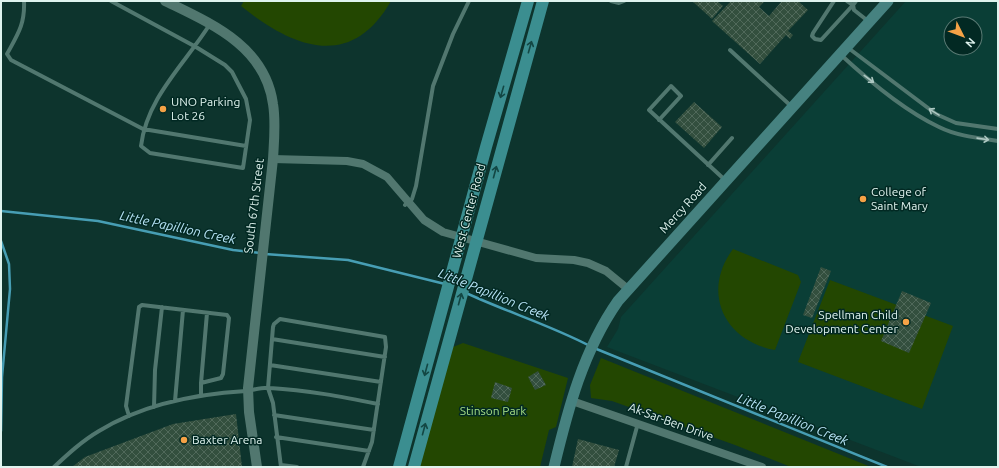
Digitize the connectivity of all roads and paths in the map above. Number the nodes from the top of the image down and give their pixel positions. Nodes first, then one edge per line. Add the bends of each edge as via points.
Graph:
1 (24, 1) edge
2 (111, 1) edge
3 (165, 1) edge
4 (469, 1) edge
5 (528, 1) edge
6 (543, 1) edge
7 (611, 1) edge
8 (624, 1) edge
9 (834, 1) edge
10 (847, 1) edge
11 (888, 1) edge
12 (855, 3) edge
13 (869, 22) junction
14 (210, 24) junction
15 (196, 47) junction
16 (730, 50) dead end
17 (843, 50) junction
18 (792, 107) junction
19 (659, 120) junction
20 (998, 128) edge
21 (143, 129) junction
22 (732, 138) dead end
23 (998, 141) edge
24 (246, 146) junction
25 (273, 159) junction
26 (708, 165) junction
27 (725, 181) junction
28 (407, 204) junction
29 (628, 289) junction
30 (162, 307) junction
31 (183, 310) junction
32 (207, 312) junction
33 (272, 339) junction
34 (385, 357) junction
35 (270, 365) junction
36 (382, 382) junction
37 (201, 383) junction
38 (268, 388) junction
39 (248, 391) junction
40 (201, 396) junction
41 (175, 401) junction
42 (572, 401) junction
43 (378, 404) junction
44 (154, 407) junction
45 (274, 415) junction
46 (129, 416) junction
47 (638, 423) junction
48 (374, 430) junction
49 (276, 437) junction
50 (369, 451) junction
51 (281, 466) edge
52 (54, 467) edge
53 (257, 467) edge
54 (297, 467) edge
55 (363, 467) edge
56 (399, 467) edge
57 (414, 467) edge
58 (554, 467) edge
59 (626, 467) edge
60 (762, 467) edge

1 - 21 lane via 24,17 18,35 7,54 9,57
2 - 15 lane
3 - 14 street, South 67th Street
4 - 28 lane via 433,86 416,186 412,199
5 -> 56 main road, West Center Road
57 -> 6 main road, West Center Road
7 - 8 lane
9 - 12 lane via 813,33 815,39 821,40
10 - 12 lane
11 - 13 main road, Mercy Road
12 - 13 lane via 854,10
13 - 17 main road, Mercy Road
14 - 15 lane
14 - 25 street, South 67th Street via 242,45 265,78 274,110
15 - 21 lane via 165,84
15 - 24 lane via 232,72 246,99 250,120
16 - 18 lane
17 - 18 main road, Mercy Road
20 -> 17 lane via 956,123 936,114
17 -> 23 lane via 861,73 939,128 967,137
18 - 27 main road, Mercy Road
19 - 19 lane via 649,110 671,86 681,96
19 - 26 lane
21 - 24 lane
21 - 24 lane via 141,146 150,153 243,168
22 - 26 lane
25 - 28 street via 347,161 363,164 386,177
25 - 39 street, South 67th Street
26 - 27 lane
27 - 29 main road, Mercy Road
28 - 29 street via 443,232 536,258 588,263 606,271
29 - 42 main road, Mercy Road via 606,318 589,351
30 - 31 lane
30 - 44 lane
30 - 46 lane via 138,307 126,406
31 - 32 lane
31 - 41 lane
32 - 37 lane
32 - 37 lane via 227,315 229,318 221,378
33 - 34 lane
33 - 34 lane via 274,324 280,319 290,320 381,336 386,338
33 - 35 lane
34 - 36 lane
35 - 36 lane
35 - 38 lane
36 - 43 lane
37 - 40 lane
38 - 39 lane
38 - 43 lane
38 - 45 lane
39 - 40 lane
39 - 53 street, South 67th Street
40 - 41 lane
41 - 44 lane
42 - 47 street, Ak-Sar-Ben Drive
42 - 58 main road, Mercy Road
43 - 48 lane
44 - 46 lane
45 - 48 lane
45 - 49 lane
46 - 52 lane via 98,432
47 - 59 lane
47 - 60 street, Ak-Sar-Ben Drive
48 - 50 lane
49 - 50 lane
49 - 51 lane
50 - 55 lane
51 - 54 lane

